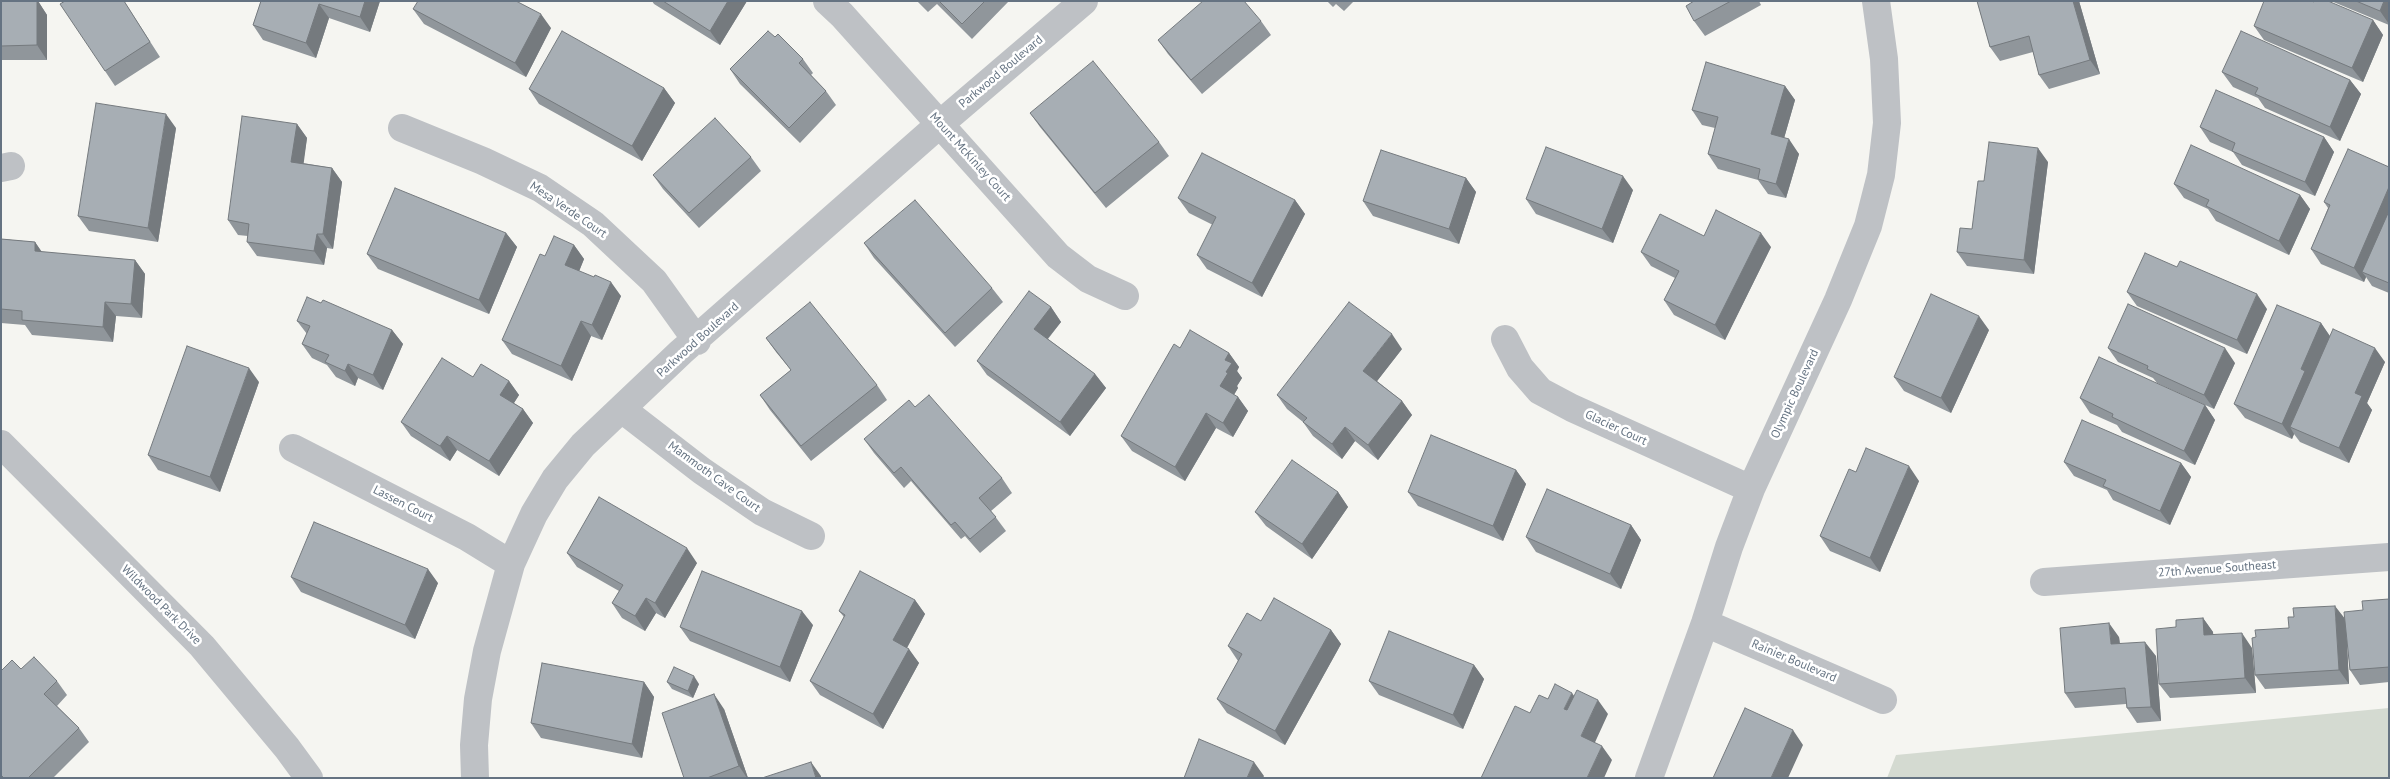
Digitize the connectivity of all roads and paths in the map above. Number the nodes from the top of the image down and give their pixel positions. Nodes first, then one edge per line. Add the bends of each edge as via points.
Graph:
1 (827, 1) edge
2 (1084, 1) edge
3 (1876, 1) edge
4 (940, 124) junction
5 (402, 128) dead end
6 (1125, 296) dead end
7 (1505, 339) dead end
8 (697, 341) junction
9 (622, 410) junction
10 (1, 444) edge
11 (293, 448) dead end
12 (1751, 489) junction
13 (811, 536) dead end
14 (2389, 557) edge
15 (511, 564) junction
16 (2044, 582) dead end
17 (1705, 623) junction
18 (1883, 700) dead end
19 (309, 778) edge
20 (475, 778) edge
21 (1649, 778) edge

1 - 4 street, Mount McKinley Court
2 - 4 street, Parkwood Boulevard
3 - 12 street, Olympic Boulevard via 1884,59 1887,122 1881,176 1868,226 1838,300
4 - 6 street, Mount McKinley Court via 1058,256 1088,279
4 - 8 street, Parkwood Boulevard
5 - 8 street, Mesa Verde Court via 540,188 593,224 654,281
7 - 12 street, Glacier Court via 1520,368 1540,391
8 - 9 street, Parkwood Boulevard
9 - 13 street, Mammoth Cave Court via 762,512
9 - 15 street, Parkwood Boulevard via 583,444 555,479 534,514
10 - 19 street, Wildwood Park Drive via 202,646
11 - 15 street, Lassen Court via 467,537
12 - 17 street, Olympic Boulevard via 1728,547
14 - 16 street, 27th Avenue Southeast
15 - 20 street, Parkwood Boulevard via 487,651 478,699
17 - 18 street, Rainier Boulevard
17 - 21 street, Olympic Boulevard

